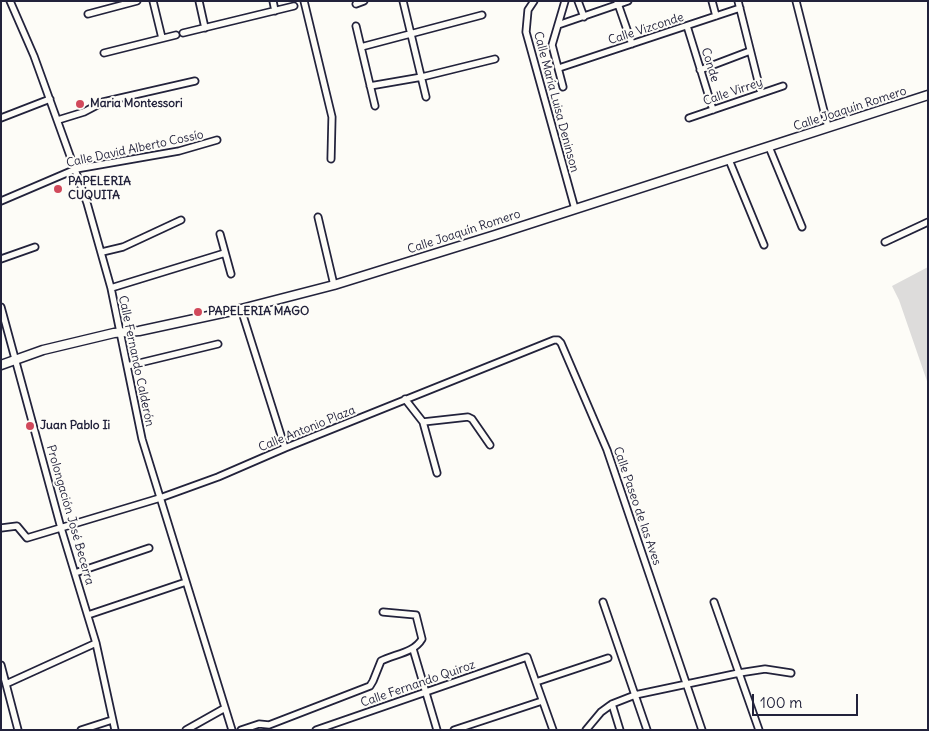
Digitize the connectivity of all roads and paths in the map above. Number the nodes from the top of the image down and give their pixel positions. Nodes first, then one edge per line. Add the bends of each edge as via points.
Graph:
1 (10, 1) edge
2 (138, 1) edge
3 (153, 1) edge
4 (199, 1) edge
5 (273, 1) edge
6 (304, 1) edge
7 (364, 1) edge
8 (534, 1) edge
9 (565, 1) edge
10 (578, 1) edge
11 (628, 1) edge
12 (712, 1) edge
13 (738, 1) edge
14 (796, 1) edge
15 (405, 2) edge
16 (618, 3) edge
17 (356, 4) dead end
18 (294, 6) dead end
19 (740, 8) junction
20 (275, 11) junction
21 (88, 14) dead end
22 (482, 15) dead end
23 (716, 16) junction
24 (584, 17) junction
25 (558, 25) junction
26 (356, 26) dead end
27 (688, 26) junction
28 (205, 28) junction
29 (183, 33) dead end
30 (411, 34) junction
31 (176, 35) dead end
32 (162, 38) junction
33 (632, 44) junction
34 (361, 46) junction
35 (750, 51) junction
36 (104, 52) dead end
37 (494, 59) dead end
38 (559, 68) junction
39 (700, 70) junction
40 (422, 77) junction
41 (194, 81) dead end
42 (370, 86) junction
43 (783, 86) dead end
44 (563, 87) dead end
45 (761, 93) junction
46 (928, 95) edge
47 (426, 96) dead end
48 (50, 98) junction
49 (375, 106) dead end
50 (713, 110) junction
51 (1, 118) edge
52 (689, 118) dead end
53 (58, 120) junction
54 (828, 127) junction
55 (217, 140) dead end
56 (769, 147) junction
57 (331, 159) dead end
58 (729, 160) junction
59 (76, 170) junction
60 (1, 201) edge
61 (574, 208) junction
62 (318, 217) dead end
63 (181, 220) dead end
64 (928, 222) edge
65 (802, 227) dead end
66 (220, 234) dead end
67 (885, 242) dead end
68 (764, 245) dead end
69 (35, 247) dead end
70 (102, 252) junction
71 (225, 253) junction
72 (1, 259) edge
73 (232, 274) dead end
74 (334, 285) junction
75 (111, 288) junction
76 (1, 307) edge
77 (241, 309) junction
78 (120, 332) junction
79 (558, 340) joint
80 (218, 344) dead end
81 (16, 360) junction
82 (1, 366) edge
83 (127, 366) junction
84 (406, 400) junction
85 (423, 422) junction
86 (490, 445) dead end
87 (285, 448) junction
88 (437, 473) dead end
89 (160, 498) junction
90 (1, 528) edge
91 (61, 528) junction
92 (150, 548) dead end
93 (75, 573) junction
94 (186, 582) junction
95 (603, 602) dead end
96 (714, 602) dead end
97 (383, 612) dead end
98 (88, 615) junction
99 (96, 643) junction
100 (413, 649) junction
101 (608, 658) dead end
102 (1, 665) edge
103 (738, 673) junction
104 (791, 673) dead end
105 (536, 682) junction
106 (6, 684) junction
107 (687, 684) junction
108 (426, 690) junction
109 (634, 695) junction
110 (542, 701) junction
111 (612, 704) junction
112 (225, 708) junction
113 (112, 720) junction
114 (327, 728) edge
115 (18, 730) edge
116 (81, 730) edge
117 (115, 730) edge
118 (186, 730) edge
119 (232, 730) edge
120 (241, 730) edge
121 (316, 730) edge
122 (437, 730) edge
123 (454, 730) edge
124 (553, 730) edge
125 (586, 730) edge
126 (620, 730) edge
127 (646, 730) edge
128 (702, 730) edge
129 (759, 730) edge

1 - 48 street, Calle Fernando Calderón
2 - 21 street
3 - 32 street
4 - 28 street
5 - 20 street
6 - 57 street via 332,117
7 - 17 street
8 - 61 street, Calle María Luisa Deninson via 528,10 526,32
9 - 25 street
10 - 24 street
11 - 16 street
12 - 23 street
13 - 19 street
14 - 54 street
15 - 30 street
16 - 24 street
16 - 33 street
18 - 20 street
19 - 23 street, Calle Vizconde
19 - 35 street
20 - 28 street
22 - 30 street
23 - 27 street, Calle Vizconde
24 - 25 street
25 - 38 street via 552,45
26 - 34 street
27 - 33 street, Calle Vizconde
27 - 39 street, Conde
28 - 29 street
30 - 34 street
30 - 40 street
31 - 32 street
32 - 36 street
33 - 38 street, Calle Vizconde
34 - 42 street
35 - 39 street
35 - 45 street
37 - 40 street
38 - 44 street
39 - 50 street, Conde
40 - 42 street
40 - 47 street
41 - 53 street via 103,102
42 - 49 street
43 - 45 street, Calle Virrey
45 - 50 street, Calle Virrey
46 - 54 street, Calle Joaquín Romero
48 - 51 street
48 - 53 street, Calle Fernando Calderón
50 - 52 street, Calle Virrey
53 - 59 street, Calle Fernando Calderón
54 - 56 street, Calle Joaquín Romero
55 - 59 street, Calle David Alberto Cossío via 179,151
56 - 58 street, Calle Joaquín Romero
56 - 65 street
58 - 61 street, Calle Joaquín Romero
58 - 68 street
59 - 60 street, Calle David Alberto Cossío
59 - 70 street, Calle Fernando Calderón
61 - 74 street, Calle Joaquín Romero
62 - 74 street
63 - 70 street
64 - 67 street
66 - 71 street
69 - 72 street
70 - 75 street, Calle Fernando Calderón
71 - 73 street
71 - 75 street
74 - 77 street, Calle Joaquín Romero
75 - 78 street, Calle Fernando Calderón
76 - 81 street, Prolongación José Becerra
77 - 78 street, Calle Joaquín Romero via 139,331
77 - 87 street
78 - 81 street, Calle Joaquín Romero via 43,350
78 - 83 street, Calle Fernando Calderón
79 - 84 street, Calle Antonio Plaza
79 - 107 street, Calle Paseo de las Aves via 607,450
80 - 83 street
81 - 82 street, Calle Joaquín Romero
81 - 91 street, Prolongación José Becerra
83 - 89 street, Calle Fernando Calderón via 142,440
84 - 85 street
84 - 87 street, Calle Antonio Plaza
85 - 86 street via 468,417
85 - 88 street
87 - 89 street, Calle Antonio Plaza
89 - 91 street, Calle Antonio Plaza
89 - 94 street, Calle Fernando Calderón
90 - 91 street, Calle Antonio Plaza via 18,526 27,538
91 - 93 street, Prolongación José Becerra
92 - 93 street
93 - 98 street, Prolongación José Becerra
94 - 98 street
94 - 112 street, Calle Fernando Calderón
95 - 109 street
96 - 103 street
97 - 100 street via 416,615 422,639
98 - 99 street, Prolongación José Becerra
99 - 106 street
99 - 113 street, Prolongación José Becerra
100 - 108 street
100 - 120 street via 381,661 370,686 269,724
101 - 105 street
102 - 106 street
103 - 104 street via 765,669
103 - 107 street
103 - 129 street
105 - 108 street, Calle Fernando Quiroz via 527,657
105 - 110 street
106 - 115 street
107 - 109 street
107 - 128 street, Calle Paseo de las Aves
108 - 114 street, Calle Fernando Quiroz
108 - 122 street
109 - 111 street
109 - 127 street
110 - 123 street
110 - 124 street
111 - 125 street
111 - 126 street
112 - 118 street
112 - 119 street, Calle Fernando Calderón
113 - 116 street
113 - 117 street, Prolongación José Becerra
114 - 121 street, Calle Fernando Quiroz

